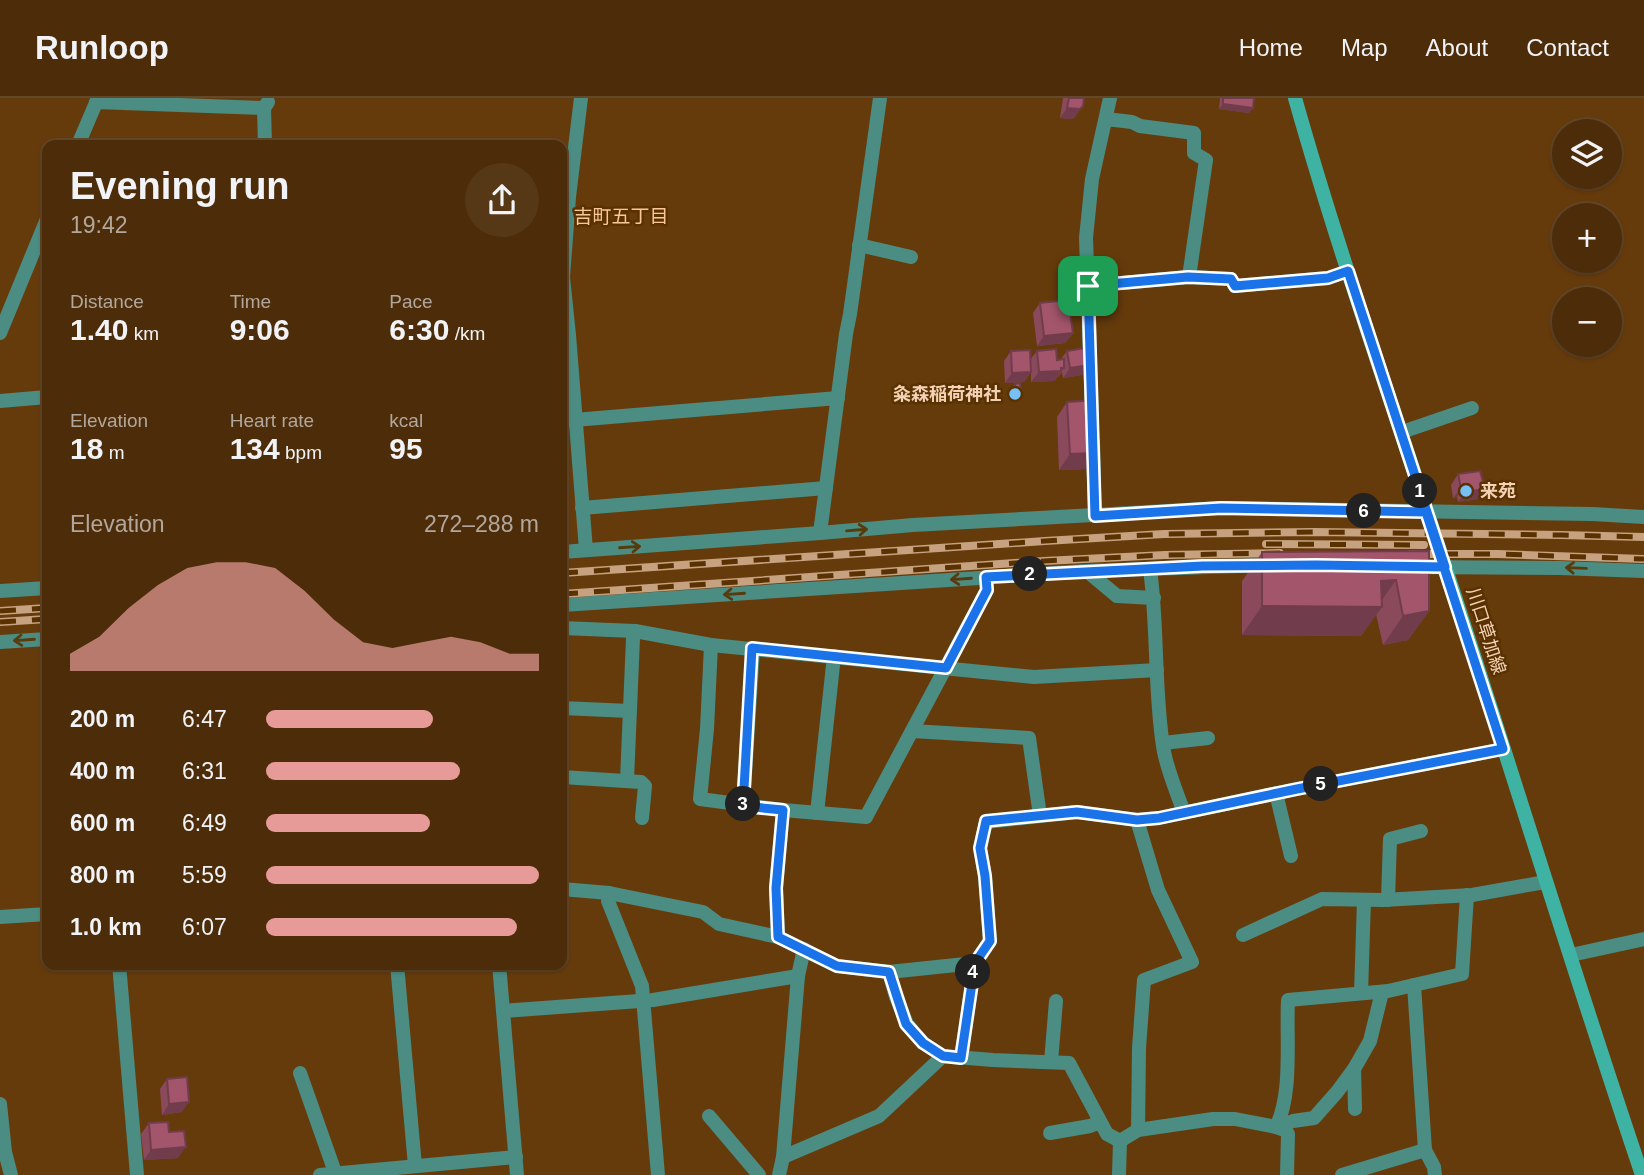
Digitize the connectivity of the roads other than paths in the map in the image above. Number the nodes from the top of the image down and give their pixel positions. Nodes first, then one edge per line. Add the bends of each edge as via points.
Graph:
1 (581, 98) edge
2 (880, 98) edge
3 (1110, 98) edge
4 (1295, 98) edge
5 (97, 100) edge
6 (1106, 119) junction
7 (80, 140) edge
8 (265, 140) edge
9 (567, 214) edge
10 (42, 231) edge
11 (859, 245) junction
12 (911, 257) dead end
13 (1348, 271) junction
14 (1188, 277) junction
15 (1088, 286) junction
16 (0, 332) edge
17 (567, 372) edge
18 (42, 397) edge
19 (838, 398) junction
20 (0, 401) edge
21 (1472, 408) dead end
22 (569, 420) edge
23 (1402, 432) junction
24 (826, 488) junction
25 (582, 508) junction
26 (1426, 512) junction
27 (1095, 516) junction
28 (1644, 517) edge
29 (820, 533) junction
30 (586, 550) junction
31 (567, 552) edge
32 (1278, 565) edge
33 (1394, 566) edge
34 (1445, 567) junction
35 (1150, 569) junction
36 (1087, 571) junction
37 (1644, 571) edge
38 (986, 577) junction
39 (42, 588) edge
40 (0, 591) edge
41 (1154, 598) junction
42 (567, 605) edge
43 (567, 628) edge
44 (635, 631) junction
45 (42, 639) edge
46 (0, 642) edge
47 (711, 645) junction
48 (752, 648) junction
49 (834, 656) junction
50 (946, 668) junction
51 (1157, 670) junction
52 (567, 708) edge
53 (630, 711) junction
54 (912, 731) junction
55 (1208, 738) dead end
56 (1163, 743) junction
57 (1503, 749) junction
58 (567, 777) edge
59 (627, 780) junction
60 (1276, 793) junction
61 (743, 806) junction
62 (783, 810) junction
63 (817, 813) junction
64 (1184, 813) junction
65 (1040, 816) junction
66 (642, 818) dead end
67 (1137, 820) junction
68 (1421, 831) dead end
69 (1291, 856) dead end
70 (1545, 882) junction
71 (567, 890) edge
72 (609, 894) junction
73 (1467, 895) junction
74 (1364, 900) junction
75 (1388, 900) junction
76 (42, 914) edge
77 (0, 917) edge
78 (1243, 935) dead end
79 (778, 937) junction
80 (1644, 939) edge
81 (804, 949) junction
82 (1571, 955) junction
83 (975, 963) junction
84 (120, 970) edge
85 (398, 970) edge
86 (500, 970) edge
87 (889, 972) junction
88 (799, 976) junction
89 (1414, 985) junction
90 (1382, 992) junction
91 (1361, 993) junction
92 (643, 1000) junction
93 (1056, 1001) dead end
94 (503, 1010) junction
95 (943, 1056) junction
96 (961, 1058) junction
97 (1051, 1062) junction
98 (1354, 1069) junction
99 (300, 1073) dead end
100 (0, 1104) edge
101 (1355, 1109) dead end
102 (709, 1116) dead end
103 (1100, 1122) junction
104 (1276, 1127) junction
105 (1138, 1130) junction
106 (1050, 1133) dead end
107 (1120, 1141) junction
108 (1425, 1150) junction
109 (1639, 1152) edge
110 (516, 1157) junction
111 (783, 1157) junction
112 (415, 1166) junction
113 (336, 1174) edge
114 (11, 1175) edge
115 (137, 1175) edge
116 (320, 1175) edge
117 (517, 1175) edge
118 (658, 1175) edge
119 (759, 1175) edge
120 (779, 1175) edge
121 (1119, 1175) edge
122 (1287, 1175) edge
123 (1342, 1175) edge
124 (1435, 1175) edge
125 (1642, 1175) edge

1 - 9 street
2 - 11 street
3 - 6 street
4 - 13 main road, 川口草加線
5 - 7 street
5 - 8 street via 266,105
6 - 14 street via 1194,133 1194,153 1206,160
6 - 15 street via 1092,178 1086,238
10 - 16 street
11 - 12 street
11 - 19 street
13 - 14 street via 1328,278 1235,286 1231,279
13 - 23 main road, 川口草加線
14 - 15 street
15 - 27 street
17 - 22 street
18 - 20 street
19 - 22 street
19 - 24 street
21 - 23 street
22 - 25 street
23 - 26 main road, 川口草加線
24 - 25 street
24 - 29 street
25 - 30 street
26 - 27 street via 1221,508
26 - 28 street
26 - 34 main road, 川口草加線
29 -> 27 street
30 -> 29 street
30 - 31 street
32 - 35 street
33 - 34 street
37 -> 34 street
34 - 57 main road, 川口草加線
35 - 36 street
35 - 41 street
36 - 38 street
36 - 41 street via 1117,596
38 -> 42 street
38 - 50 street via 987,590
39 - 40 street
41 - 51 street
43 - 44 street
44 - 47 street
44 - 53 street
45 -> 46 street
47 - 48 street
47 - 61 street via 700,799
48 - 49 street
48 - 61 street
49 - 50 street
49 - 63 street
50 - 51 street via 1034,677
50 - 54 street
51 - 56 street
52 - 53 street
53 - 59 street
54 - 63 street via 866,817
54 - 65 street via 1029,737
55 - 56 street
56 - 64 street
57 - 60 street
57 - 70 main road, 川口草加線
58 - 59 street
59 - 66 street via 645,786
60 - 64 street
60 - 69 street
61 - 62 street
62 - 63 street
62 - 79 street via 776,888
64 - 67 street
65 - 67 street via 1077,812
65 - 83 street via 986,821 980,848 990,941
67 - 105 street via 1158,890 1192,962 1144,979
68 - 75 street via 1390,839
70 - 73 street
70 - 82 main road, 川口草加線
71 - 72 street
72 - 79 street via 703,912 719,925
72 - 92 street
73 - 75 street
73 - 89 street via 1462,974
74 - 75 street
74 - 78 street via 1322,900
74 - 91 street
76 - 77 street
79 - 81 street
80 - 82 street
81 - 87 street via 837,966
81 - 88 street
82 - 109 main road, 川口草加線
83 - 87 street
83 - 96 street
84 - 115 street
85 - 112 street
86 - 94 street
87 - 95 street via 906,1024
88 - 92 street
88 - 111 street
89 - 90 street
89 - 108 street
90 - 91 street
90 - 98 street via 1370,1041
91 - 104 street via 1288,1000 1282,1114
92 - 94 street
92 - 118 street
93 - 97 street
94 - 110 street
95 - 96 street
95 - 111 street via 879,1116
96 - 97 street
97 - 103 street via 1069,1063
98 - 101 street
98 - 104 street via 1314,1118
99 - 113 street
100 - 114 street
102 - 119 street
103 - 106 street
103 - 107 street via 1107,1134
104 - 105 street via 1213,1119
104 - 122 street via 1288,1134
105 - 107 street
107 - 121 street
108 - 123 street
108 - 124 street
109 - 125 main road, 川口草加線
110 - 112 street
110 - 117 street
111 - 120 street
112 - 113 street
113 - 116 street

